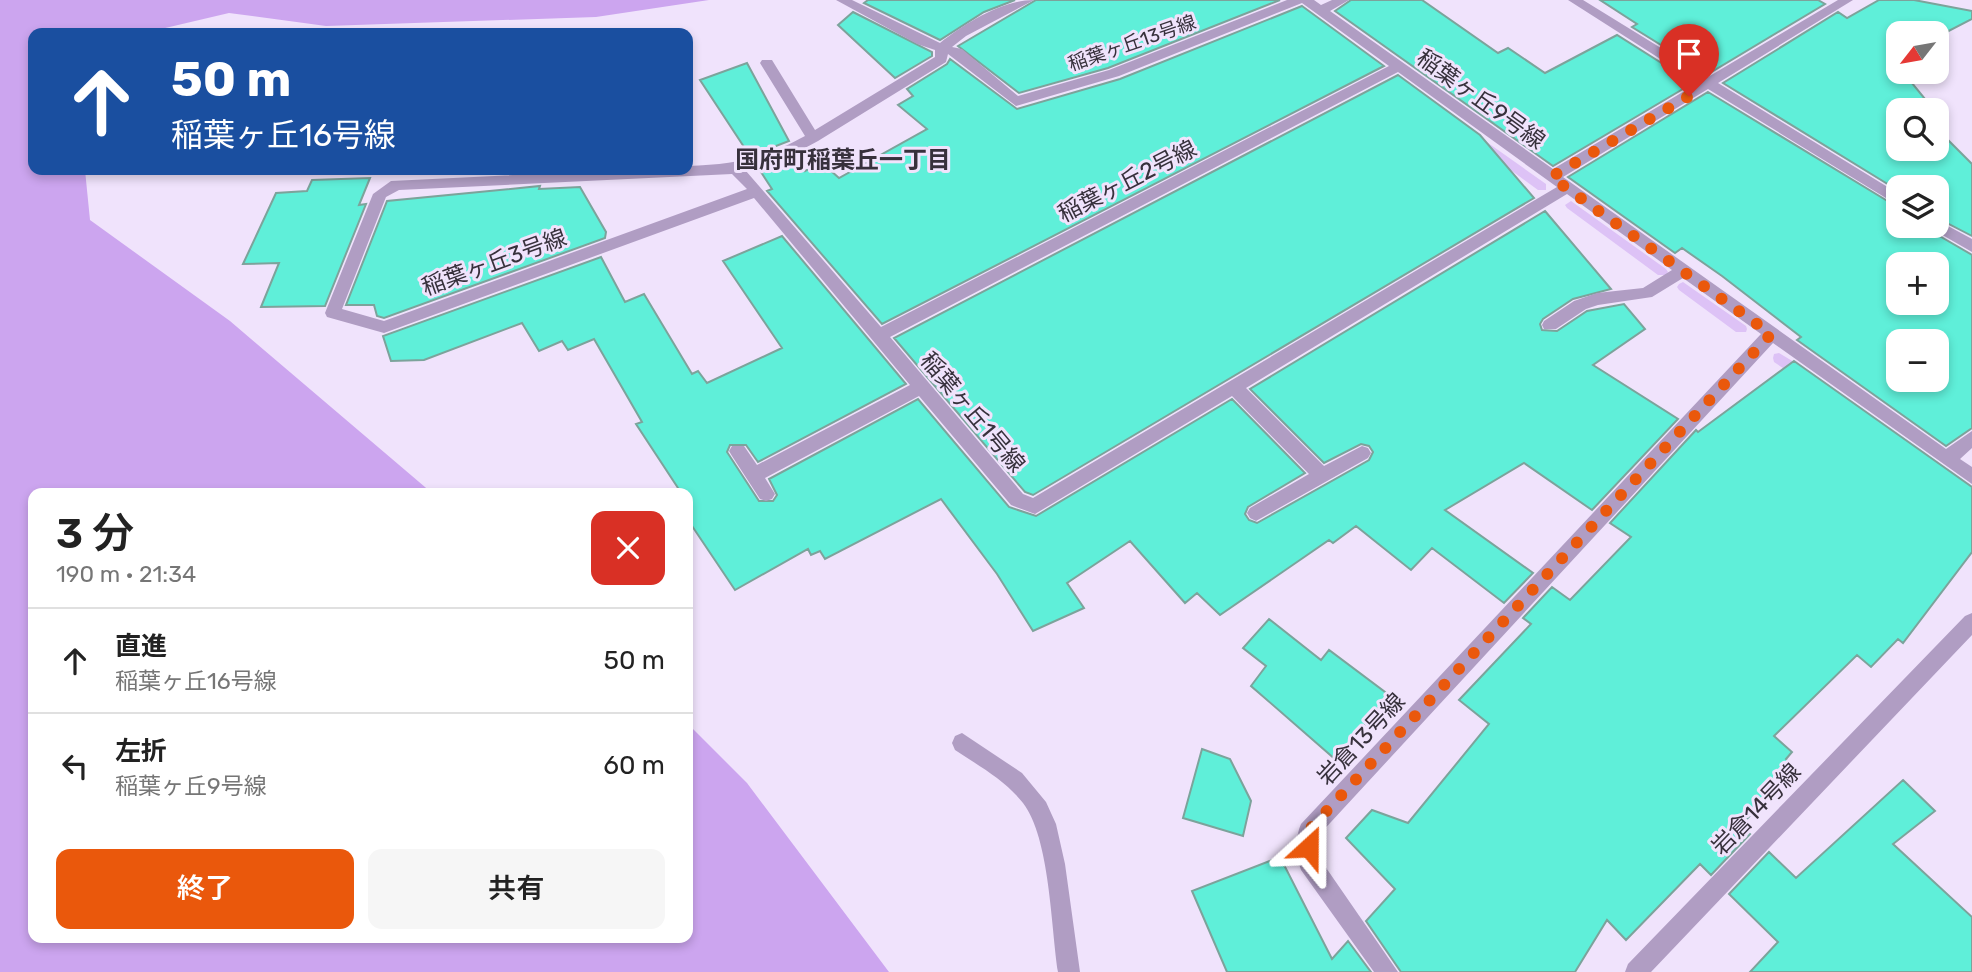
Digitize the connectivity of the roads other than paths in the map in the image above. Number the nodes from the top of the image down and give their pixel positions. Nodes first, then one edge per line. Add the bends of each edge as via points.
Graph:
1 (842, 0) edge
2 (1028, 0) edge
3 (1298, 0) edge
4 (1306, 0) edge
5 (1343, 0) edge
6 (1574, 0) edge
7 (1846, 0) edge
8 (1321, 10) junction
9 (942, 48) junction
10 (767, 63) dead end
11 (1397, 67) junction
12 (1708, 85) junction
13 (813, 138) junction
14 (736, 169) junction
15 (693, 171) edge
16 (608, 175) edge
17 (1551, 177) junction
18 (1566, 188) junction
19 (757, 191) junction
20 (1886, 193) edge
21 (1949, 232) edge
22 (1971, 244) edge
23 (1683, 271) junction
24 (1550, 325) dead end
25 (1771, 334) junction
26 (878, 336) junction
27 (921, 387) junction
28 (1234, 387) junction
29 (1972, 438) edge
30 (738, 451) dead end
31 (1362, 453) dead end
32 (1947, 459) junction
33 (754, 475) junction
34 (1322, 476) junction
35 (1972, 477) edge
36 (766, 494) dead end
37 (1256, 513) dead end
38 (1972, 622) edge
39 (962, 743) dead end
40 (1069, 972) edge
41 (1387, 972) edge
42 (1636, 972) edge

1 - 9 street
2 - 9 street via 961,33
3 - 9 street, 稲葉ヶ丘13号線 via 1114,73 1016,101 957,52
4 - 8 street, 稲葉ヶ丘9号線
5 - 8 street
6 - 12 street
7 - 12 street
8 - 11 street, 稲葉ヶ丘9号線
9 - 13 street via 941,59
10 - 13 street
11 - 17 street, 稲葉ヶ丘9号線
11 - 26 street, 稲葉ヶ丘2号線
12 - 17 street
12 - 20 street
13 - 14 street
14 - 15 street, 稲葉ヶ丘3号線
14 - 19 street, 稲葉ヶ丘1号線
16 - 19 street, 稲葉ヶ丘3号線 via 396,185 380,194 333,313 384,327
17 - 18 street, 稲葉ヶ丘9号線
18 - 23 street, 稲葉ヶ丘9号線
18 - 28 street, 稲葉ヶ丘1号線
19 - 26 street, 稲葉ヶ丘1号線
21 - 22 street
23 - 24 street via 1646,293 1580,305
23 - 25 street, 稲葉ヶ丘9号線
25 - 32 street, 稲葉ヶ丘9号線
25 - 41 street, 岩倉13号線 via 1308,831 1309,862
26 - 27 street, 稲葉ヶ丘1号線
27 - 28 street, 稲葉ヶ丘1号線 via 1017,500 1035,506
27 - 33 street
28 - 34 street
29 - 32 street
30 - 33 street
31 - 34 street
32 - 35 street, 稲葉ヶ丘9号線
33 - 36 street
34 - 37 street
38 - 42 street, 岩倉14号線
39 - 40 street via 1012,777 1039,808 1049,838

